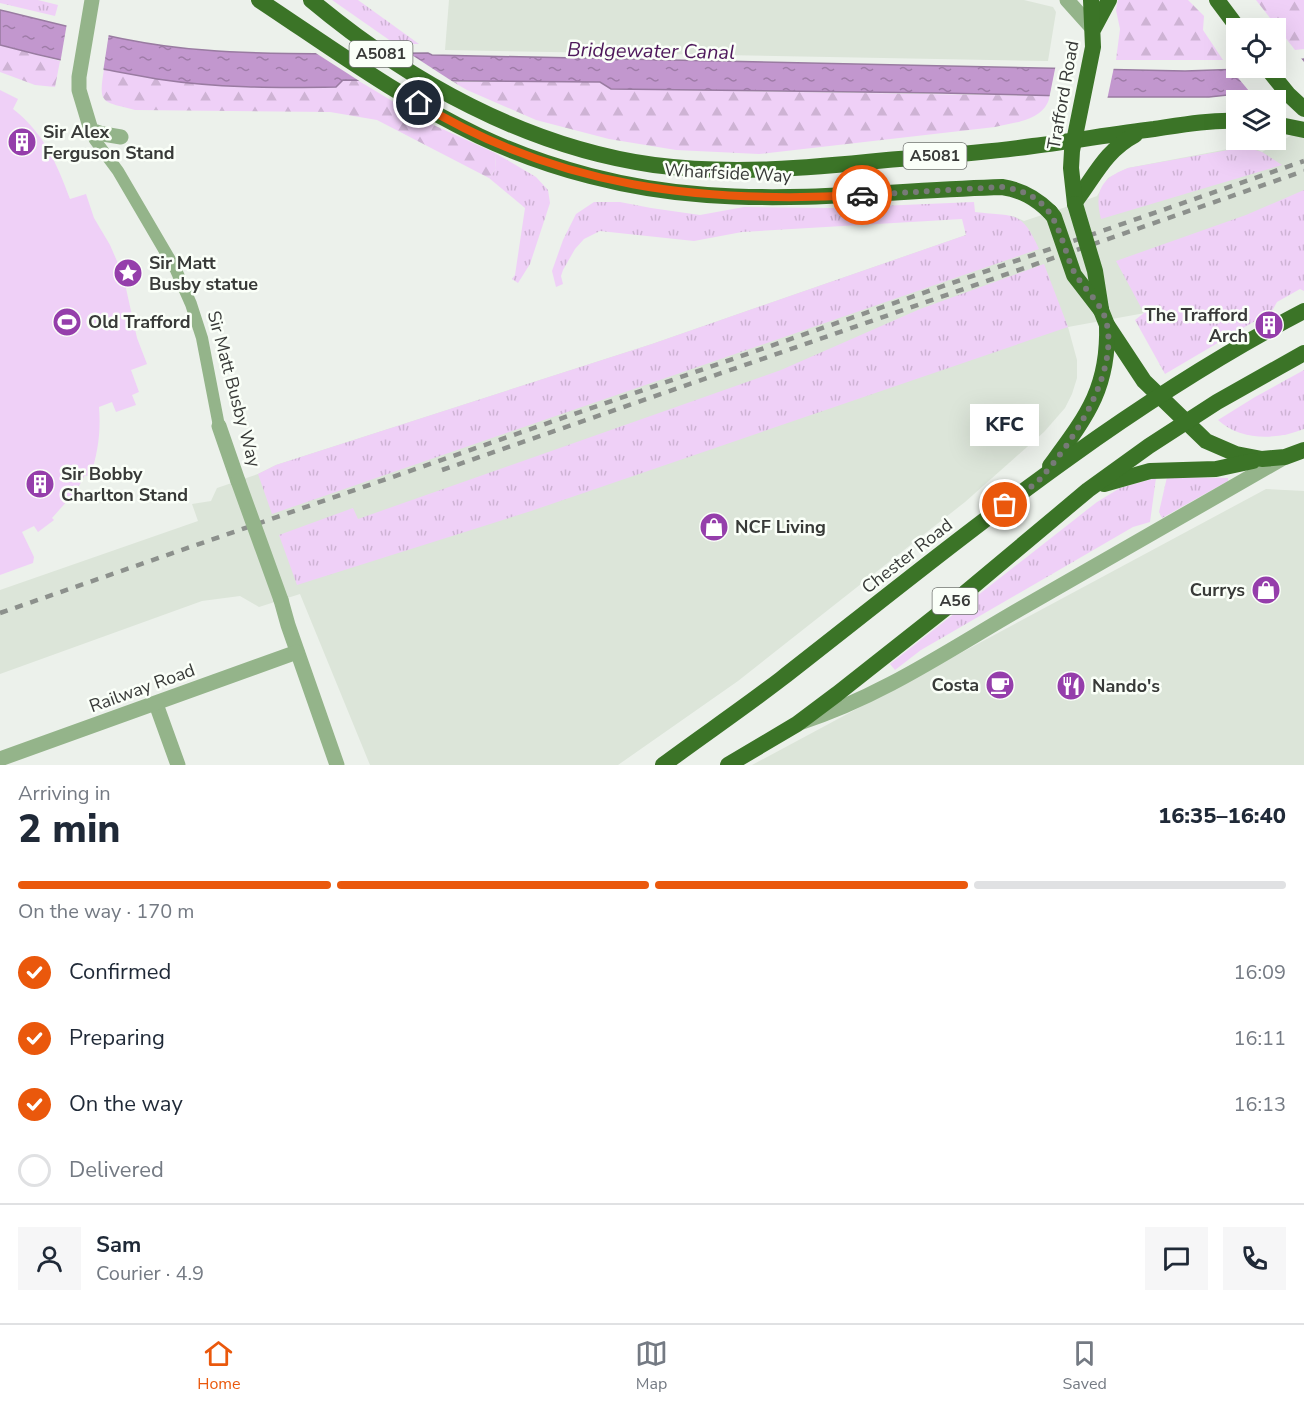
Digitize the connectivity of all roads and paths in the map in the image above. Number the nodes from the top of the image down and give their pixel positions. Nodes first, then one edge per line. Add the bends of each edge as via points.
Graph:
1 (92, 0) edge
2 (259, 0) edge
3 (311, 0) edge
4 (1067, 0) edge
5 (1090, 0) edge
6 (1109, 0) edge
7 (1216, 0) edge
8 (1232, 0) edge
9 (1230, 18) edge
10 (1234, 18) edge
11 (1093, 29) junction
12 (1275, 78) edge
13 (1304, 109) edge
14 (1226, 122) edge
15 (1286, 126) edge
16 (91, 130) junction
17 (1144, 130) junction
18 (1303, 130) edge
19 (121, 136) dead end
20 (1073, 141) junction
21 (1075, 203) junction
22 (1304, 311) edge
23 (1104, 317) junction
24 (1304, 353) edge
25 (1158, 395) junction
26 (1186, 422) junction
27 (219, 426) joint
28 (1304, 450) edge
29 (1285, 457) junction
30 (1262, 459) junction
31 (1041, 478) junction
32 (1088, 490) junction
33 (297, 652) junction
34 (156, 704) junction
35 (797, 724) junction
36 (0, 759) edge
37 (178, 765) edge
38 (338, 765) edge
39 (663, 765) edge
40 (728, 765) edge

1 - 16 street, Sir Matt Busby Way via 79,77
2 - 23 highway, Wharfside Way / A5081, bridge via 437,114 551,164 597,176 705,195 841,196 1002,187 1021,191 1054,217 1074,275
3 - 20 highway, Wharfside Way / A5081 via 364,43 456,99 501,120 592,152 653,165 747,171 797,169
4 - 11 street
5 - 11 highway, Trafford Road
6 - 11 highway, Trafford Road
7 - 9 highway
8 - 10 street
11 - 20 highway, Trafford Road via 1090,66
12 - 13 highway
14 - 17 highway, A5081
15 - 18 highway
16 - 19 street
16 - 27 street, Sir Matt Busby Way via 165,251 190,304 202,338
17 - 20 highway, A5081
17 - 21 highway, A5081 via 1112,151
20 - 21 highway, Trafford Road
21 - 23 highway, Trafford Road, bridge
22 - 25 highway, Chester Road / A56
23 - 25 highway, A56 via 1144,381
23 - 31 highway, A56 via 1106,366 1097,394
24 - 26 highway, A56
25 - 26 highway, A56
25 - 31 highway, Chester Road / A56
26 - 30 highway, A56 via 1218,448
26 - 32 highway, A56
27 - 33 street, Sir Matt Busby Way, bridge
28 - 29 highway, A56
29 - 30 highway, A56
29 - 35 street via 894,683 845,707
30 - 32 highway, A56 via 1216,469 1150,471
31 - 39 highway, Chester Road / A56
32 - 35 highway, A56 via 966,593
33 - 34 street, Railway Road
33 - 38 street, Sir Matt Busby Way
34 - 36 street, Railway Road
34 - 37 street
35 - 40 highway, A56

